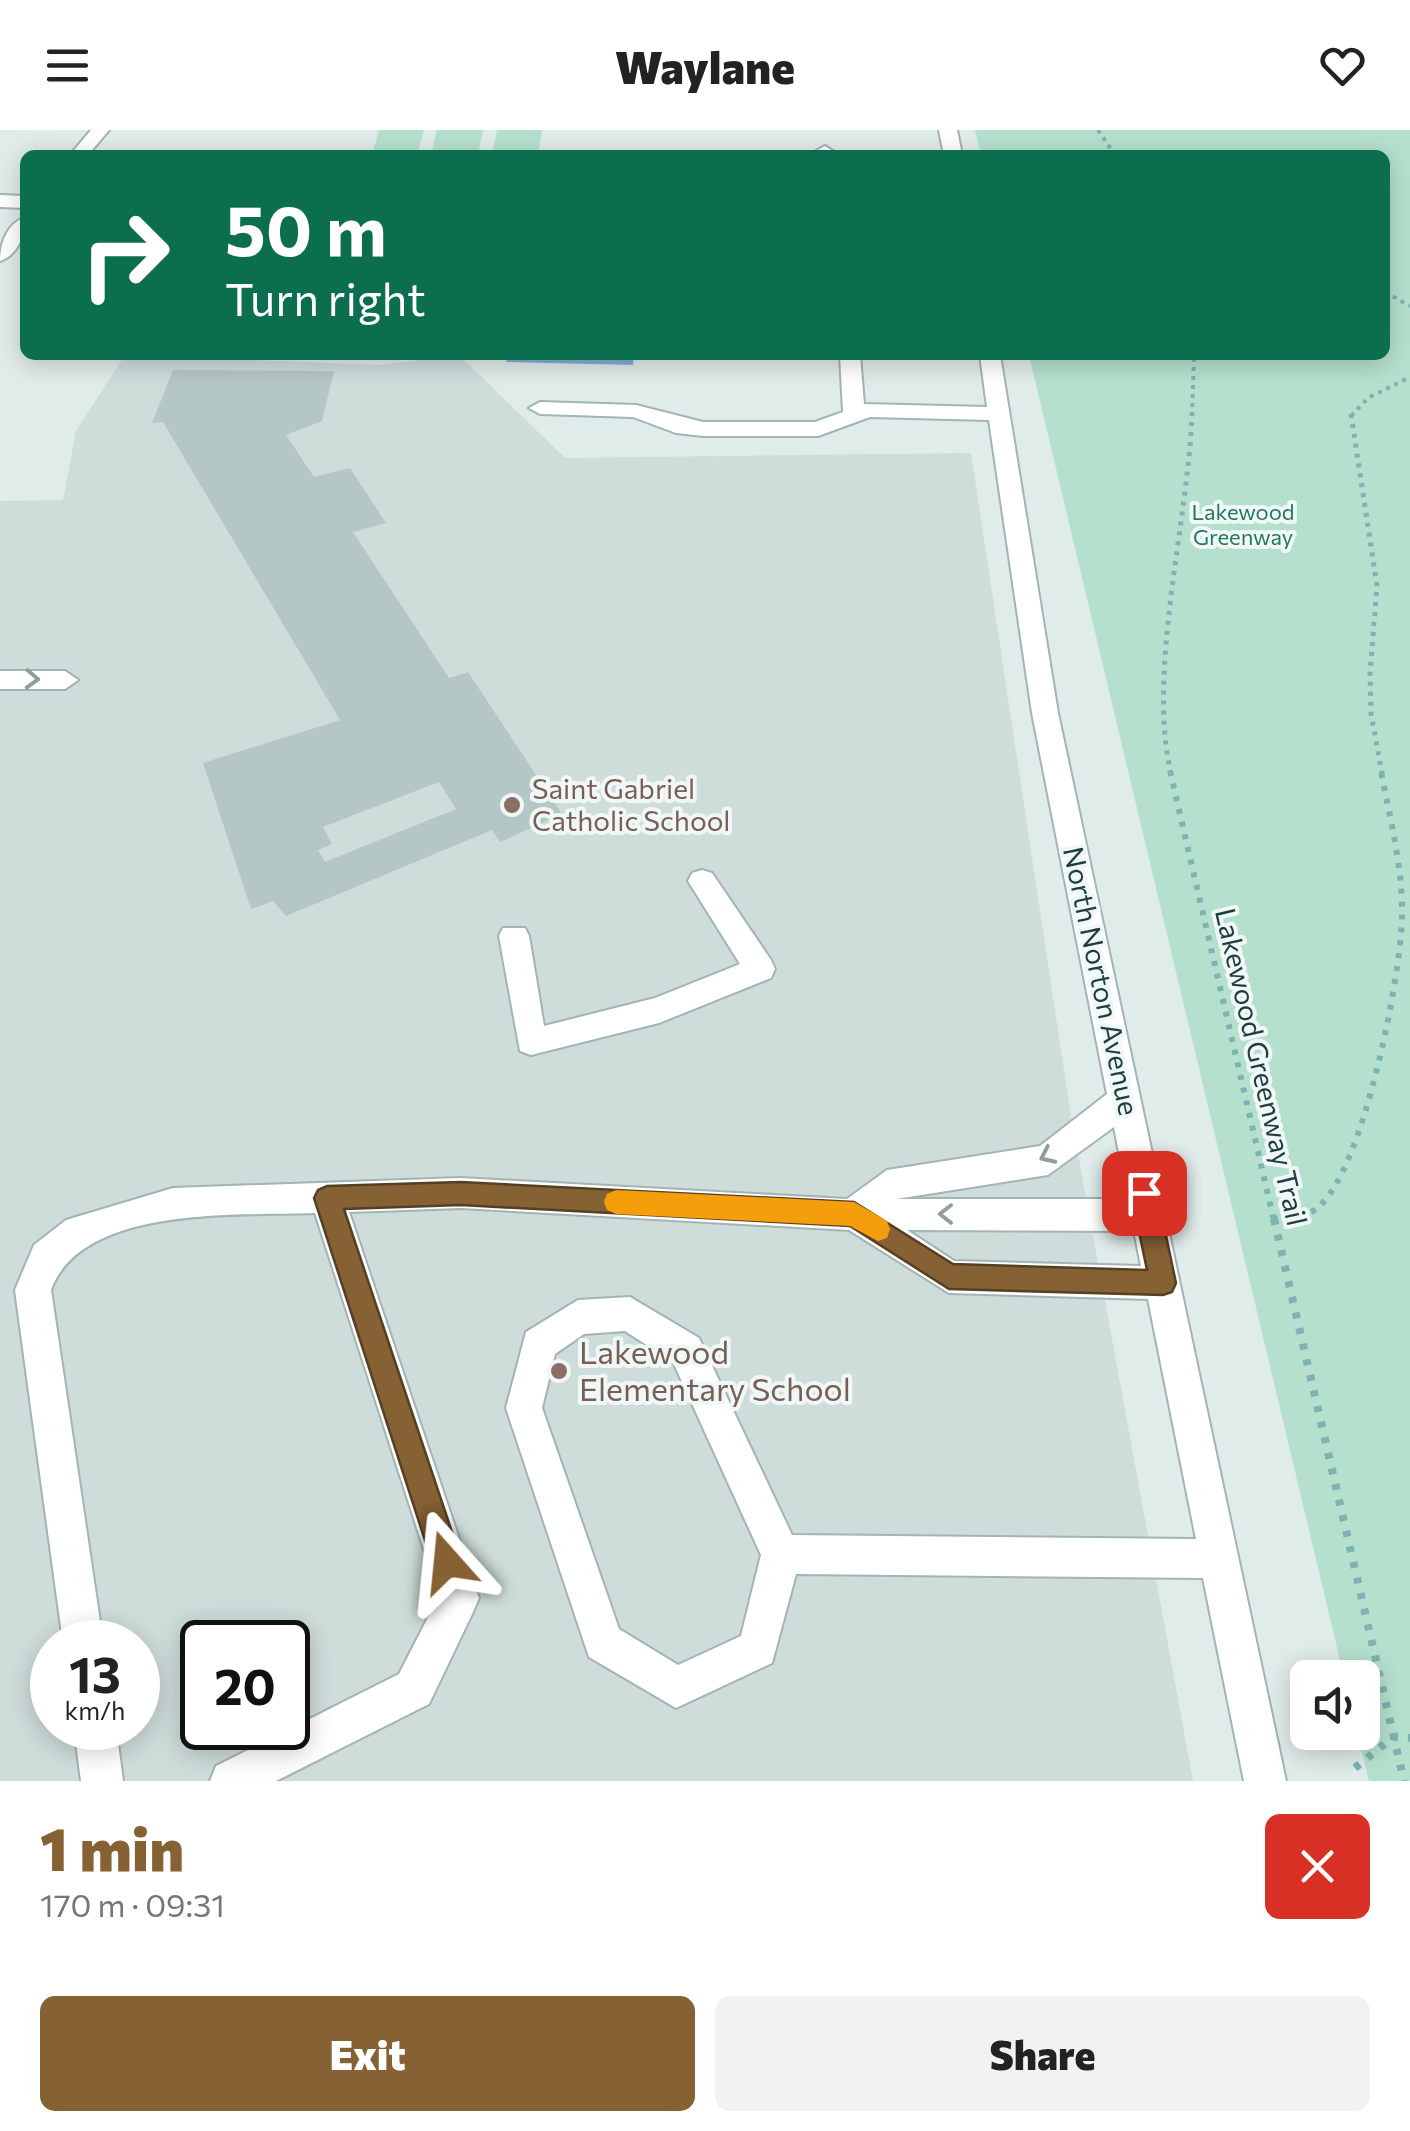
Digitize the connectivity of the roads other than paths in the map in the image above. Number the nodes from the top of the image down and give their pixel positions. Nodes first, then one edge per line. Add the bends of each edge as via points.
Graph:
1 (100, 130) edge
2 (84, 150) edge
3 (20, 229) edge
4 (0, 255) edge
5 (850, 360) edge
6 (991, 360) edge
7 (540, 408) dead end
8 (854, 414) junction
9 (1000, 414) junction
10 (0, 680) edge
11 (65, 680) dead end
12 (702, 881) dead end
13 (514, 936) dead end
14 (1126, 1099) junction
15 (327, 1198) junction
16 (854, 1214) junction
17 (1149, 1215) junction
18 (1163, 1283) junction
19 (781, 1554) junction
20 (1220, 1559) junction
21 (80, 1620) edge
22 (98, 1750) edge
23 (102, 1781) edge
24 (231, 1781) edge
25 (1265, 1781) edge

1 - 2 street
3 - 4 street
5 - 8 street
6 - 9 street, North Norton Avenue
7 - 8 street via 636,410 702,429 818,429
8 - 9 street
9 - 14 street, North Norton Avenue via 1046,713
10 -> 11 street
12 - 13 street via 760,970 659,1010 532,1042
14 -> 16 street via 1048,1160 887,1184
14 - 17 street, North Norton Avenue
15 - 16 street via 461,1193
15 - 21 street via 172,1203 78,1231 46,1256 33,1290
15 - 24 street via 459,1598 414,1688
17 -> 16 street
16 - 18 street via 949,1277
17 - 18 street, North Norton Avenue
18 - 20 street, North Norton Avenue
19 - 19 street via 686,1350 630,1314 578,1316 539,1344 524,1408 603,1643 676,1687 758,1649
19 - 20 street
20 - 25 street, North Norton Avenue
22 - 23 street

